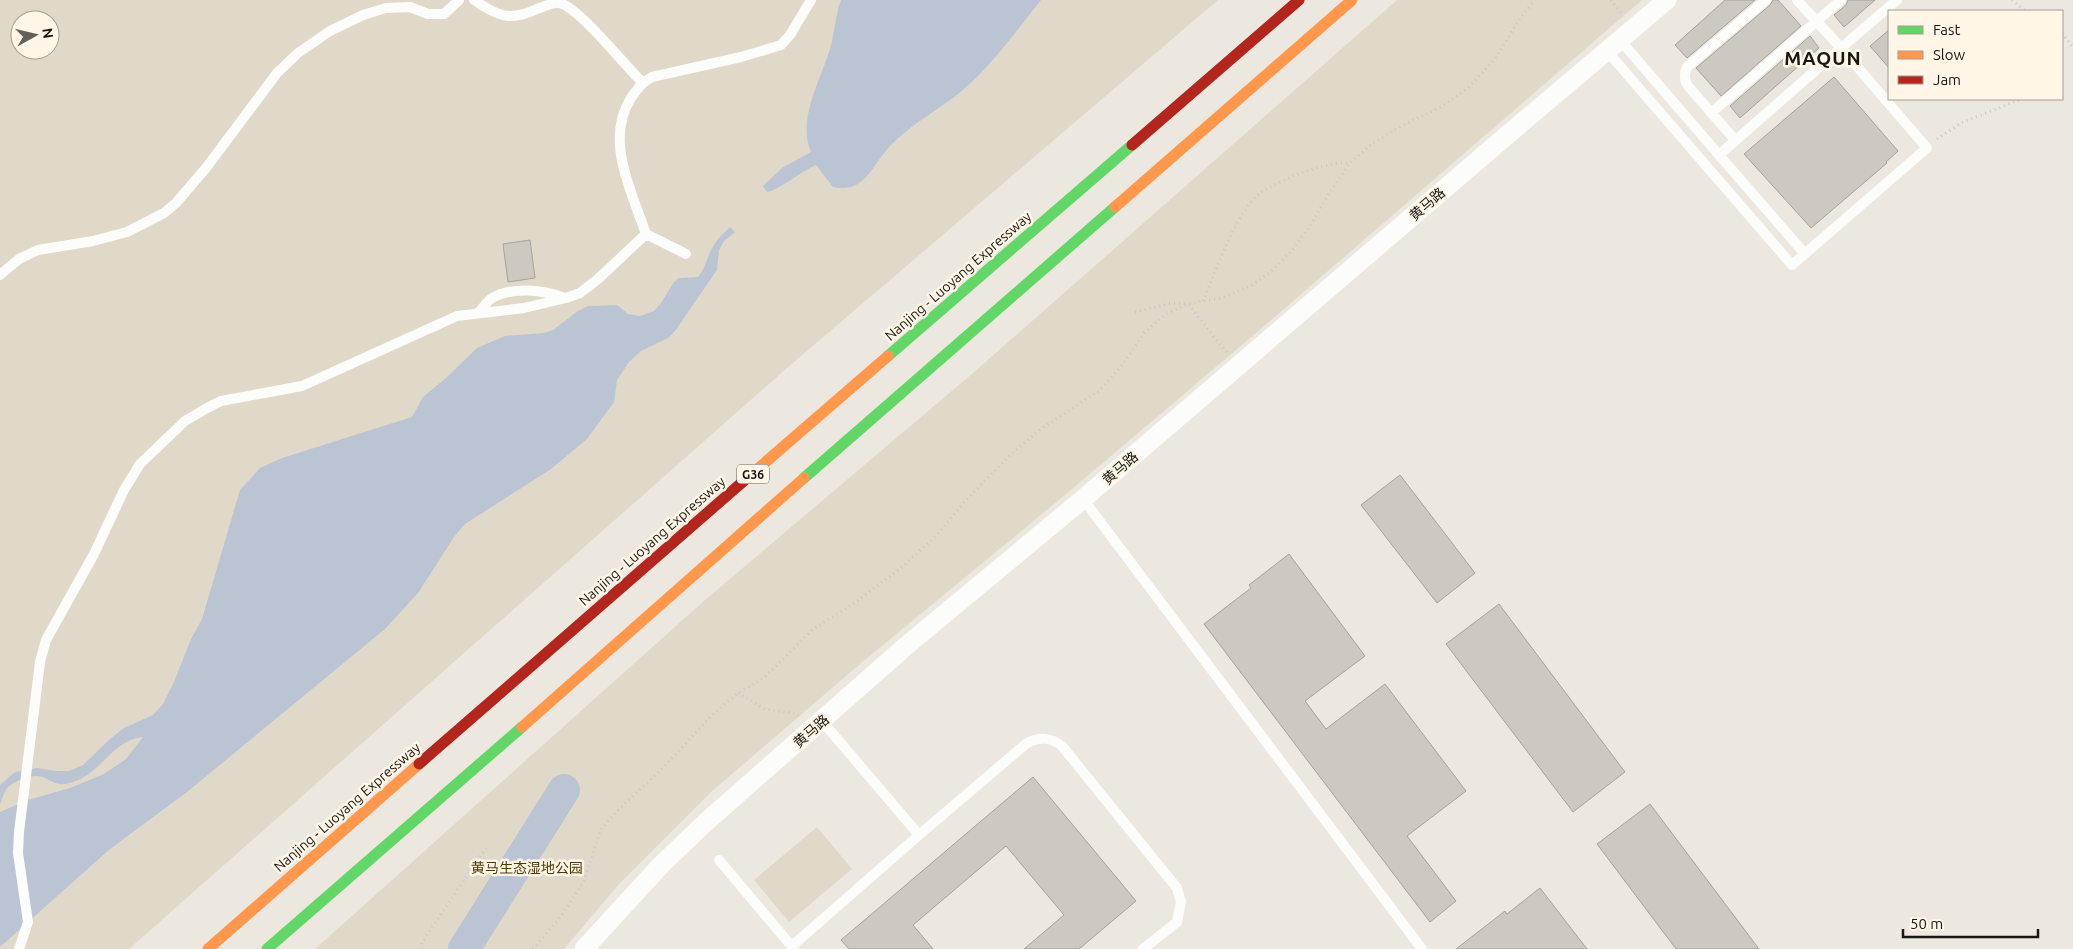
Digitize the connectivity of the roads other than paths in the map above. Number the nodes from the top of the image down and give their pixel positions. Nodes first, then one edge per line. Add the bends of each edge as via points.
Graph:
1 (459, 0) edge
2 (474, 0) edge
3 (811, 0) edge
4 (1299, 0) edge
5 (1352, 0) edge
6 (1667, 0) edge
7 (1766, 0) edge
8 (1798, 0) edge
9 (1841, 0) edge
10 (1897, 0) edge
11 (1817, 21) junction
12 (1614, 46) junction
13 (1841, 48) junction
14 (642, 82) junction
15 (1711, 113) junction
16 (1735, 140) junction
17 (1719, 155) junction
18 (646, 234) junction
19 (686, 254) dead end
20 (1805, 254) junction
21 (0, 275) edge
22 (566, 298) junction
23 (478, 312) junction
24 (1083, 500) junction
25 (818, 725) junction
26 (919, 836) junction
27 (719, 860) dead end
28 (793, 948) edge
29 (19, 949) edge
30 (208, 949) edge
31 (267, 949) edge
32 (584, 949) edge
33 (1143, 949) edge
34 (1422, 949) edge

1 - 21 lane via 444,14 428,14 410,7 386,8 330,31 298,52 277,73 206,168 164,213 127,232 38,250 19,259
2 - 14 lane via 497,14 512,17 559,3 571,8 590,24
3 - 14 lane via 781,45
4 - 30 highway, Nanjing - Luoyang Expressway / G36
5 - 31 highway, G36
6 - 12 street, 黄马路
7 - 15 lane via 1687,67 1685,82
8 - 11 lane
9 - 11 lane
10 - 13 lane
11 - 13 lane
11 - 15 lane
12 - 17 lane
12 - 20 lane via 1792,265
12 - 24 street, 黄马路
13 - 16 lane
13 - 20 lane via 1927,148
14 - 18 lane via 619,125 619,149
15 - 16 lane
16 - 17 lane
17 - 20 lane
18 - 19 lane
18 - 22 lane via 598,279 580,293
22 - 23 lane via 524,308
22 - 23 lane via 534,290 502,294 491,299
23 - 29 lane via 445,320 302,386 237,398 207,408 185,421 140,464 46,640 40,662 19,832 18,854 28,922
24 - 25 street, 黄马路 via 906,646
24 - 34 lane
25 - 26 lane
25 - 32 street, 黄马路 via 706,822
26 - 28 lane
26 - 33 lane via 1027,743 1042,738 1056,742 1177,888 1181,902 1177,922
27 - 28 lane

